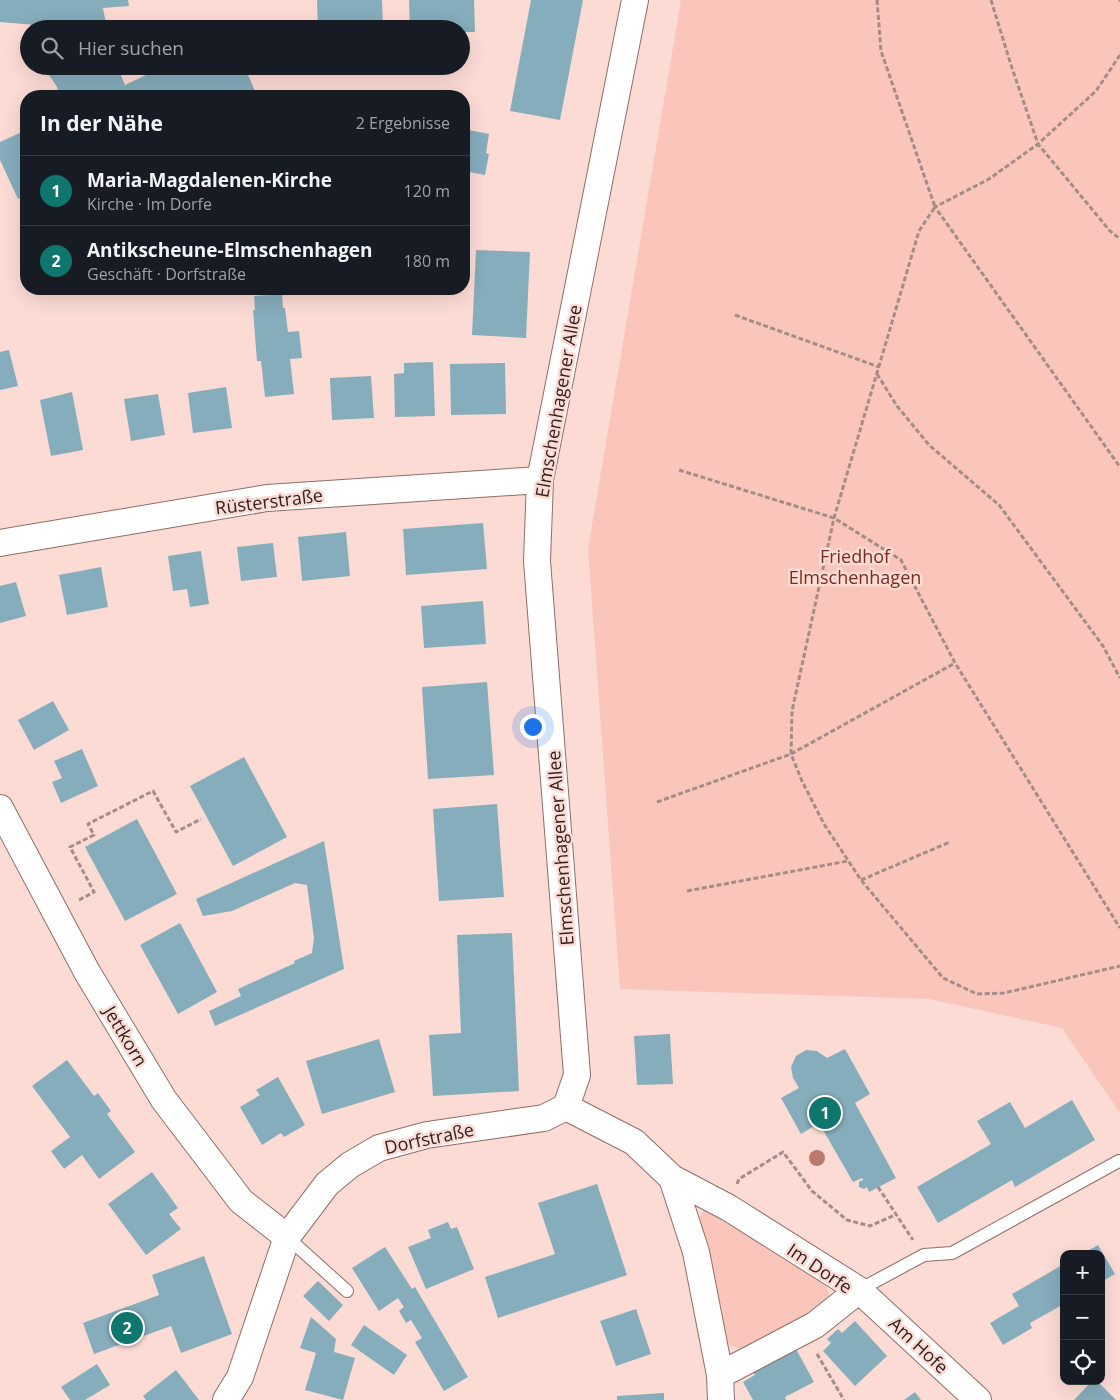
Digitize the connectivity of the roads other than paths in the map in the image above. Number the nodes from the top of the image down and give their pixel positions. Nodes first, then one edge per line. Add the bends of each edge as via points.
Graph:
1 (635, 0) edge
2 (540, 480) junction
3 (0, 543) edge
4 (0, 808) edge
5 (566, 1107) junction
6 (1119, 1161) dead end
7 (672, 1178) junction
8 (287, 1237) junction
9 (859, 1290) junction
10 (347, 1291) dead end
11 (721, 1388) edge
12 (226, 1400) edge
13 (978, 1400) edge

1 - 2 street, Elmschenhagener Allee
2 - 3 street, Rüsterstraße via 267,498
2 - 5 street, Elmschenhagener Allee via 537,561 577,1076
4 - 8 street, Jettkorn via 87,972 164,1100 241,1201
5 - 7 street, Im Dorfe via 634,1142
5 - 8 street, Dorfstraße via 544,1118 427,1135 379,1148 350,1165 328,1184
6 - 9 lane via 952,1253 924,1255
7 - 9 street, Im Dorfe via 729,1208
7 - 11 street, Im Dorfe via 696,1252
8 - 10 lane
8 - 12 street, Dorfstraße via 240,1377
9 - 11 street, Im Dorfe via 815,1325
9 - 13 street, Am Hofe

